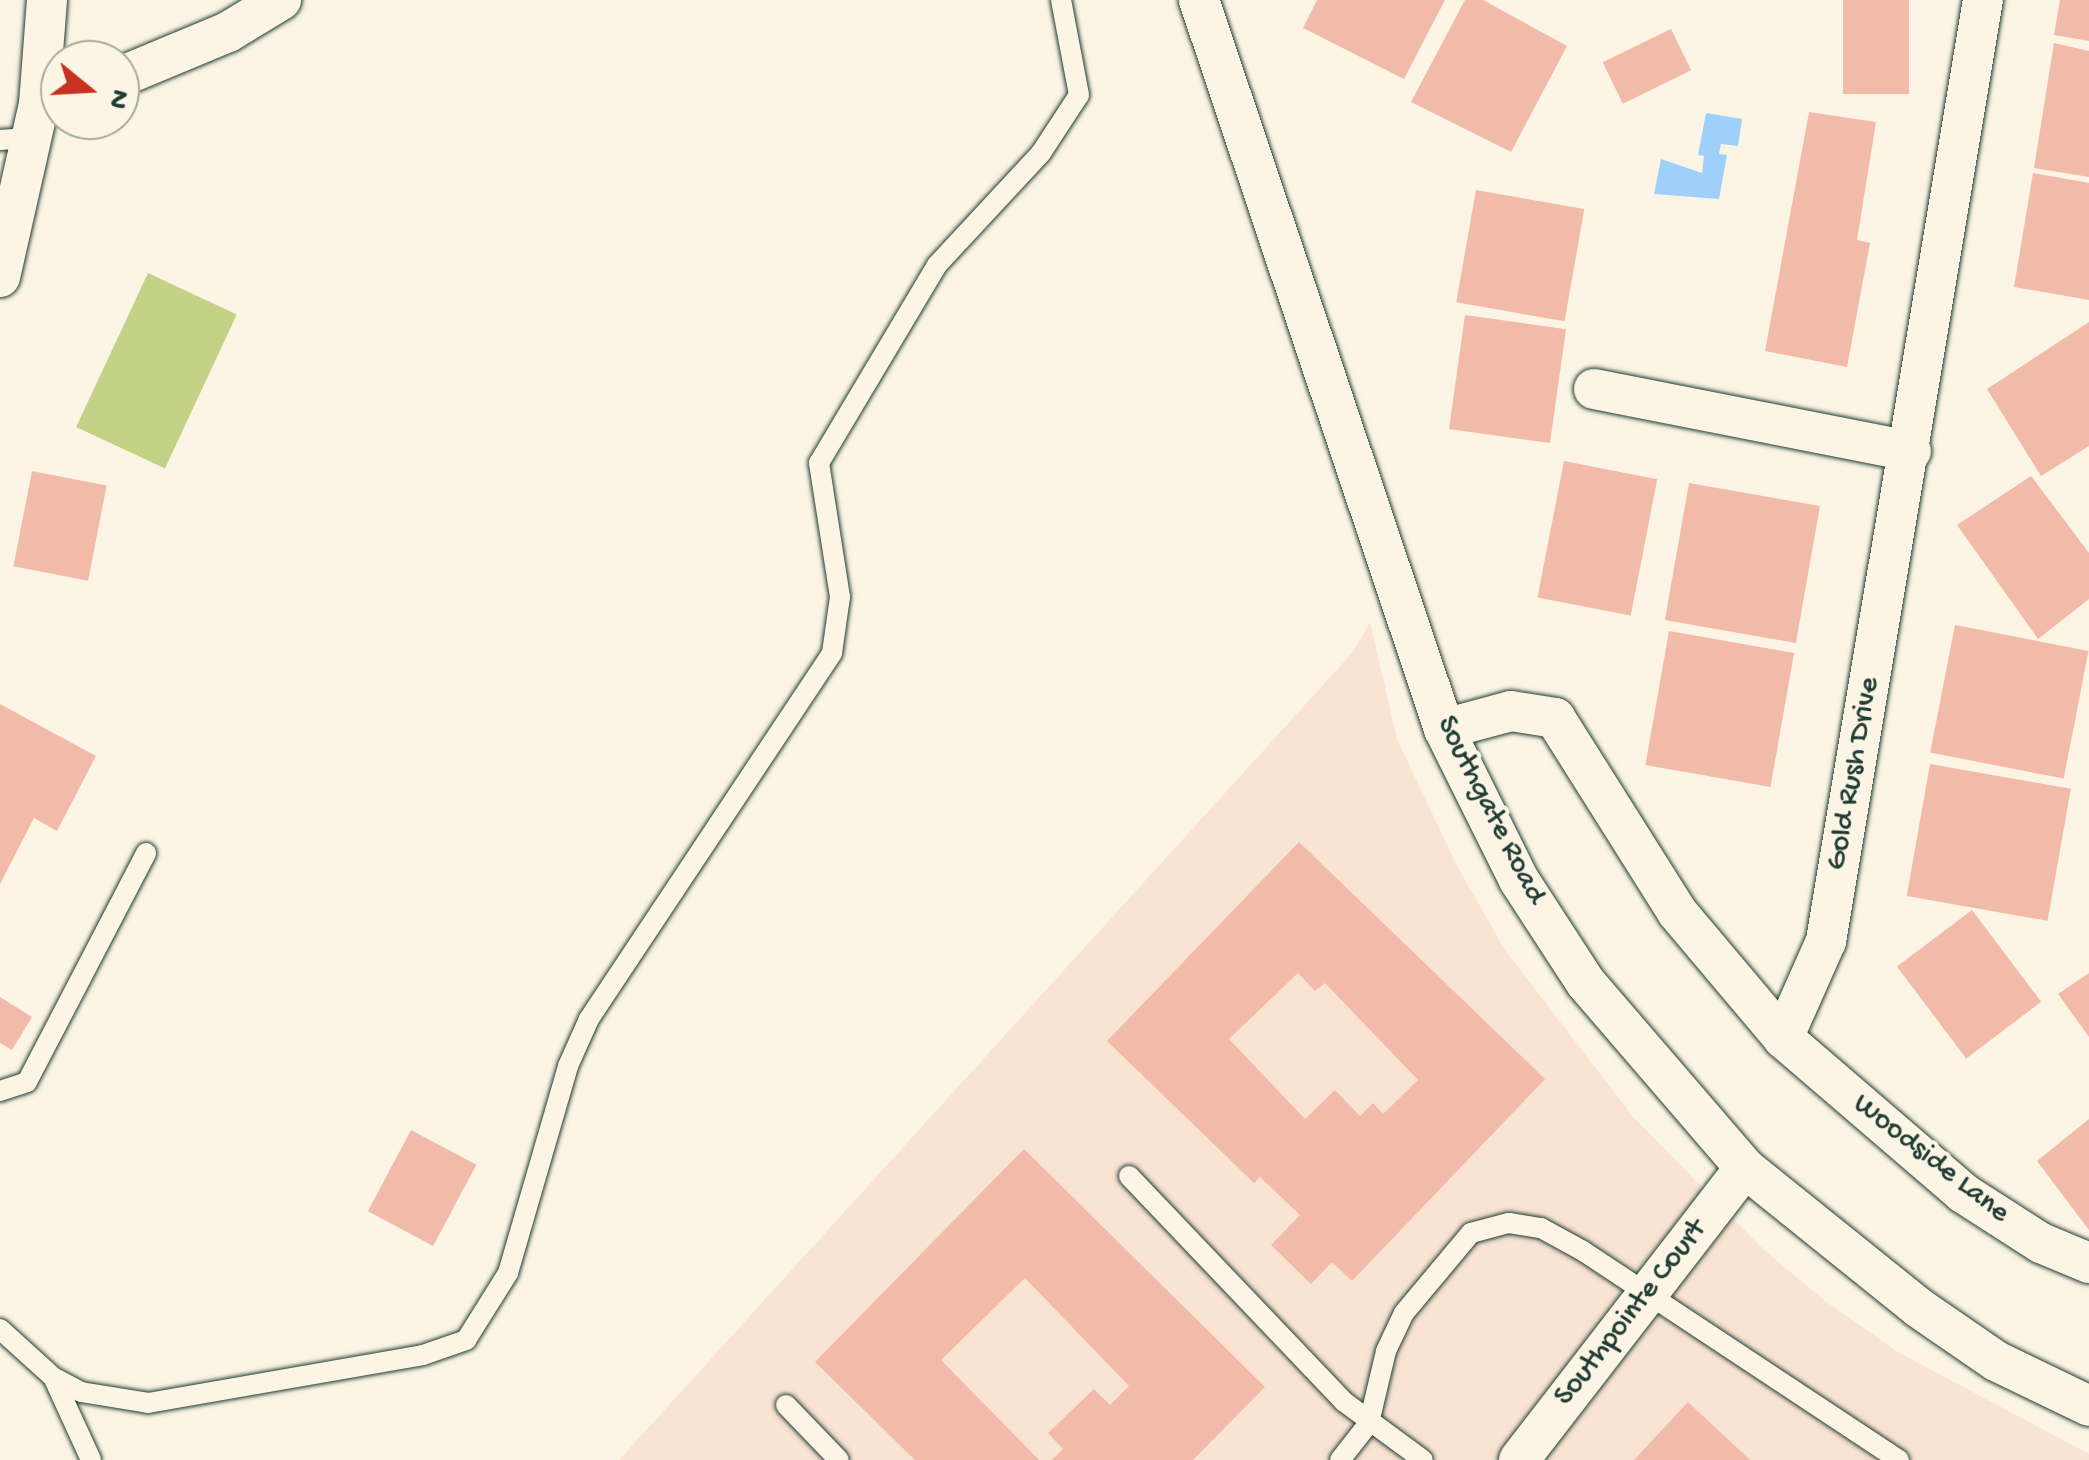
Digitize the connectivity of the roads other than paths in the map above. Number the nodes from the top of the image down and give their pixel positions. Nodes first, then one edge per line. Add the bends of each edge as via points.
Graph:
1 (47, 0) edge
2 (281, 0) edge
3 (1061, 0) edge
4 (1199, 0) edge
5 (1983, 0) edge
6 (140, 69) edge
7 (33, 120) edge
8 (0, 277) edge
9 (1594, 390) dead end
10 (1911, 451) junction
11 (1444, 730) junction
12 (146, 853) dead end
13 (1783, 1038) junction
14 (0, 1092) edge
15 (1745, 1168) junction
16 (1129, 1176) dead end
17 (2089, 1262) edge
18 (1645, 1297) junction
19 (0, 1329) edge
20 (53, 1377) junction
21 (786, 1404) dead end
22 (2089, 1406) edge
23 (1368, 1422) junction
24 (91, 1460) edge
25 (839, 1460) edge
26 (1340, 1460) edge
27 (1422, 1460) edge
28 (1518, 1460) edge
29 (1898, 1460) edge

1 - 7 street
2 - 6 street via 228,32
3 - 20 lane via 1080,94 1041,153 937,266 819,463 840,597 832,652 589,1019 568,1066 508,1273 466,1340 423,1355 148,1403 81,1392
4 - 11 street, Southgate Road
5 - 10 street, Gold Rush Drive
7 - 8 street
9 - 10 street
10 - 13 street, Gold Rush Drive via 1826,941
11 - 13 street via 1511,711 1556,718 1677,912
11 - 15 street, Southgate Road via 1519,880 1586,983
12 - 14 lane via 27,1082
13 - 17 street, Woodside Lane via 1964,1192 2041,1244
15 - 18 street, Southpointe Court
15 - 22 street, Southgate Road via 1919,1308 1996,1361
16 - 23 lane
18 - 23 lane via 1541,1228 1509,1223 1472,1233 1404,1314 1386,1351
18 - 28 street, Southpointe Court
18 - 29 lane
19 - 20 lane
20 - 24 lane via 82,1428
21 - 25 lane
23 - 26 lane
23 - 27 lane

